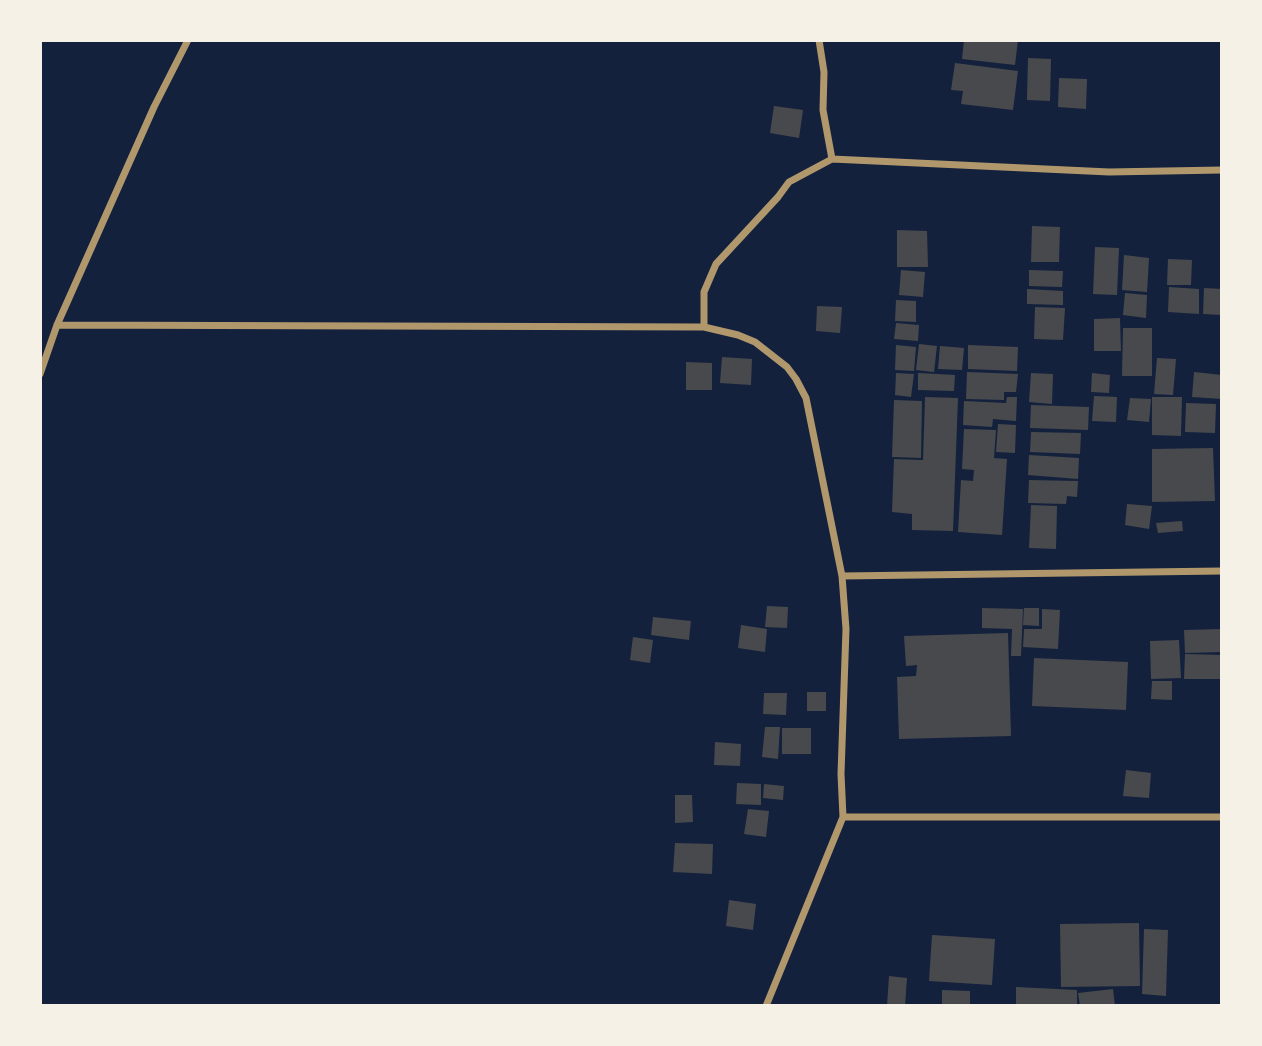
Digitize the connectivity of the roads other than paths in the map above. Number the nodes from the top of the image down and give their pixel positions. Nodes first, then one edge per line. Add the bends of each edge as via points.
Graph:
1 (188, 40) edge
2 (819, 40) edge
3 (832, 159) junction
4 (1222, 170) edge
5 (57, 325) junction
6 (704, 327) junction
7 (40, 374) edge
8 (1222, 571) edge
9 (842, 576) junction
10 (844, 817) junction
11 (1222, 817) edge
12 (766, 1006) edge

1 - 5 street
2 - 3 street via 823,110
3 - 4 street via 1109,172
3 - 6 street via 789,181 716,264 704,292
5 - 6 street
5 - 7 street
6 - 9 street via 755,342 796,379 806,398
8 - 9 street
9 - 10 street via 846,629
10 - 11 street
10 - 12 street

